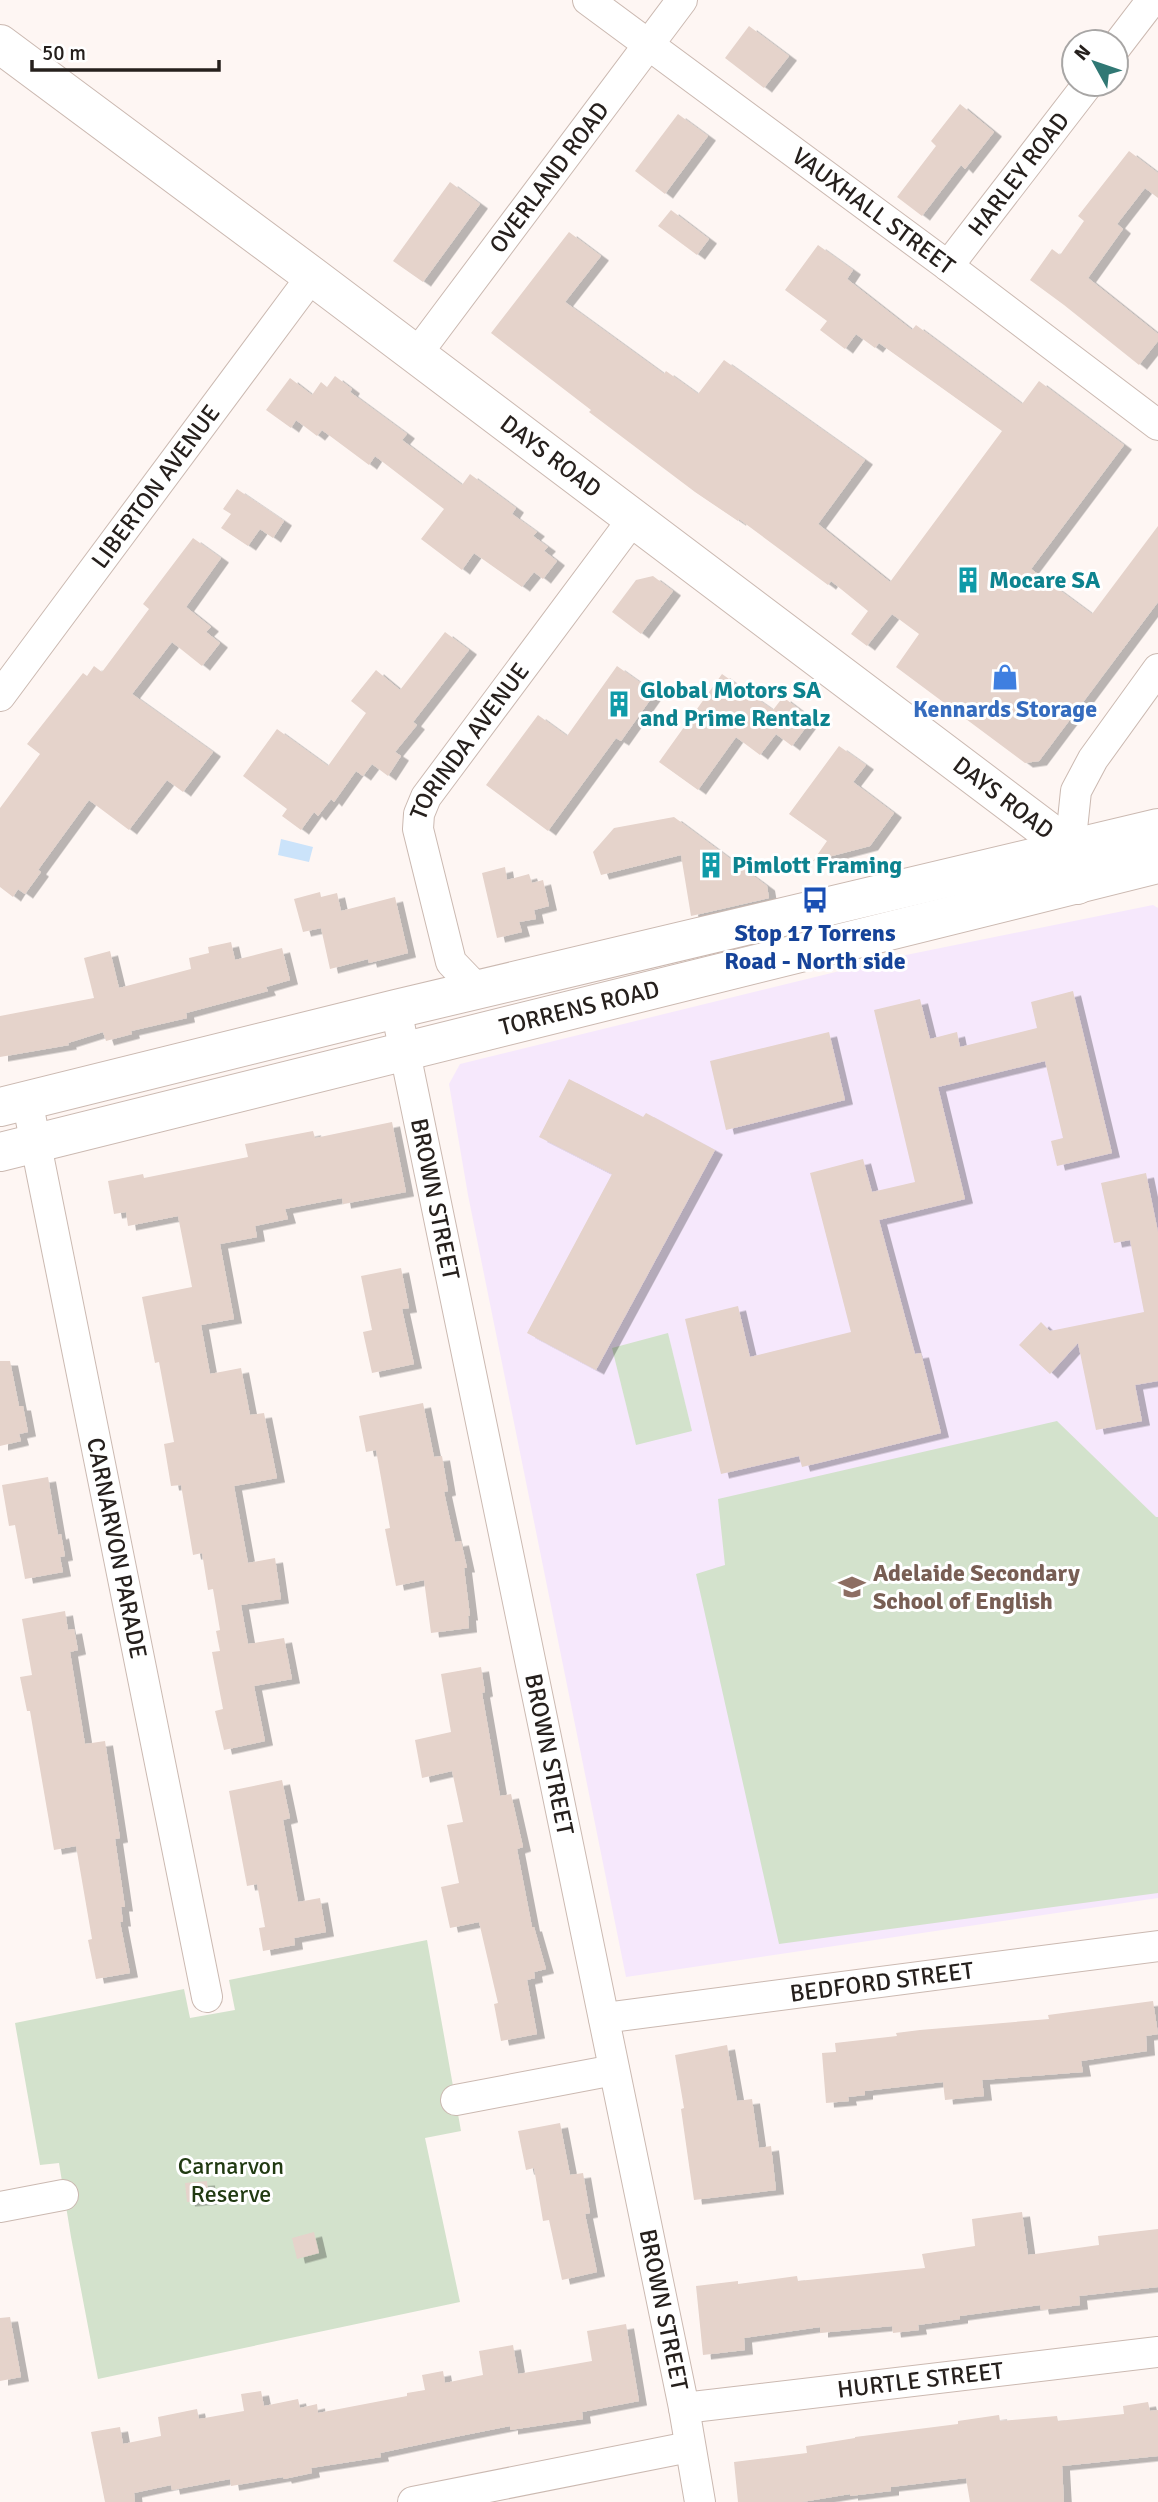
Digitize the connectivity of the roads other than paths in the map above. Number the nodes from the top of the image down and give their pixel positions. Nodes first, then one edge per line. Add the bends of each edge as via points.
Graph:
1 (588, 0) edge
2 (682, 0) edge
3 (1152, 0) edge
4 (1130, 29) edge
5 (0, 44) edge
6 (648, 45) junction
7 (1077, 98) edge
8 (948, 266) junction
9 (312, 276) junction
10 (416, 355) junction
11 (1158, 425) edge
12 (633, 519) junction
13 (1158, 668) edge
14 (0, 696) edge
15 (1158, 828) edge
16 (1158, 864) edge
17 (1073, 867) junction
18 (477, 989) junction
19 (396, 1009) junction
20 (405, 1053) junction
21 (14, 1104) edge
22 (17, 1148) edge
23 (1158, 1945) edge
24 (207, 1997) dead end
25 (604, 2018) junction
26 (614, 2070) junction
27 (456, 2100) dead end
28 (63, 2195) dead end
29 (0, 2207) edge
30 (1158, 2353) edge
31 (684, 2409) junction
32 (689, 2447) junction
33 (413, 2502) edge
34 (700, 2502) edge

1 - 6 street, VAUXHALL STREET
2 - 6 street, OVERLAND ROAD
3 - 4 street
5 - 9 main road, DAYS ROAD
6 - 8 street, VAUXHALL STREET
6 - 10 street, OVERLAND ROAD
7 - 8 street, HARLEY ROAD
8 - 11 street, VAUXHALL STREET
9 - 10 main road, DAYS ROAD
9 - 14 street, LIBERTON AVENUE
10 - 12 main road, DAYS ROAD
12 - 17 main road, DAYS ROAD
12 - 18 street, TORINDA AVENUE via 426,797 419,814 418,829 451,962
13 - 17 street via 1093,759 1076,791
15 - 17 main road, TORRENS ROAD
16 - 17 main road, TORRENS ROAD
17 - 18 main road, TORRENS ROAD
17 - 20 main road, TORRENS ROAD
18 - 19 main road, TORRENS ROAD
19 - 20 street, BROWN STREET
19 - 21 main road, TORRENS ROAD
20 - 22 main road, TORRENS ROAD
20 - 25 street, BROWN STREET
21 - 22 street, CARNARVON PARADE
22 - 24 street, CARNARVON PARADE
23 - 25 street, BEDFORD STREET
25 - 26 street, BROWN STREET
26 - 27 street
26 - 31 street, BROWN STREET
28 - 29 street
30 - 31 street, HURTLE STREET
31 - 32 street, BROWN STREET
32 - 33 street
32 - 34 street, BROWN STREET

